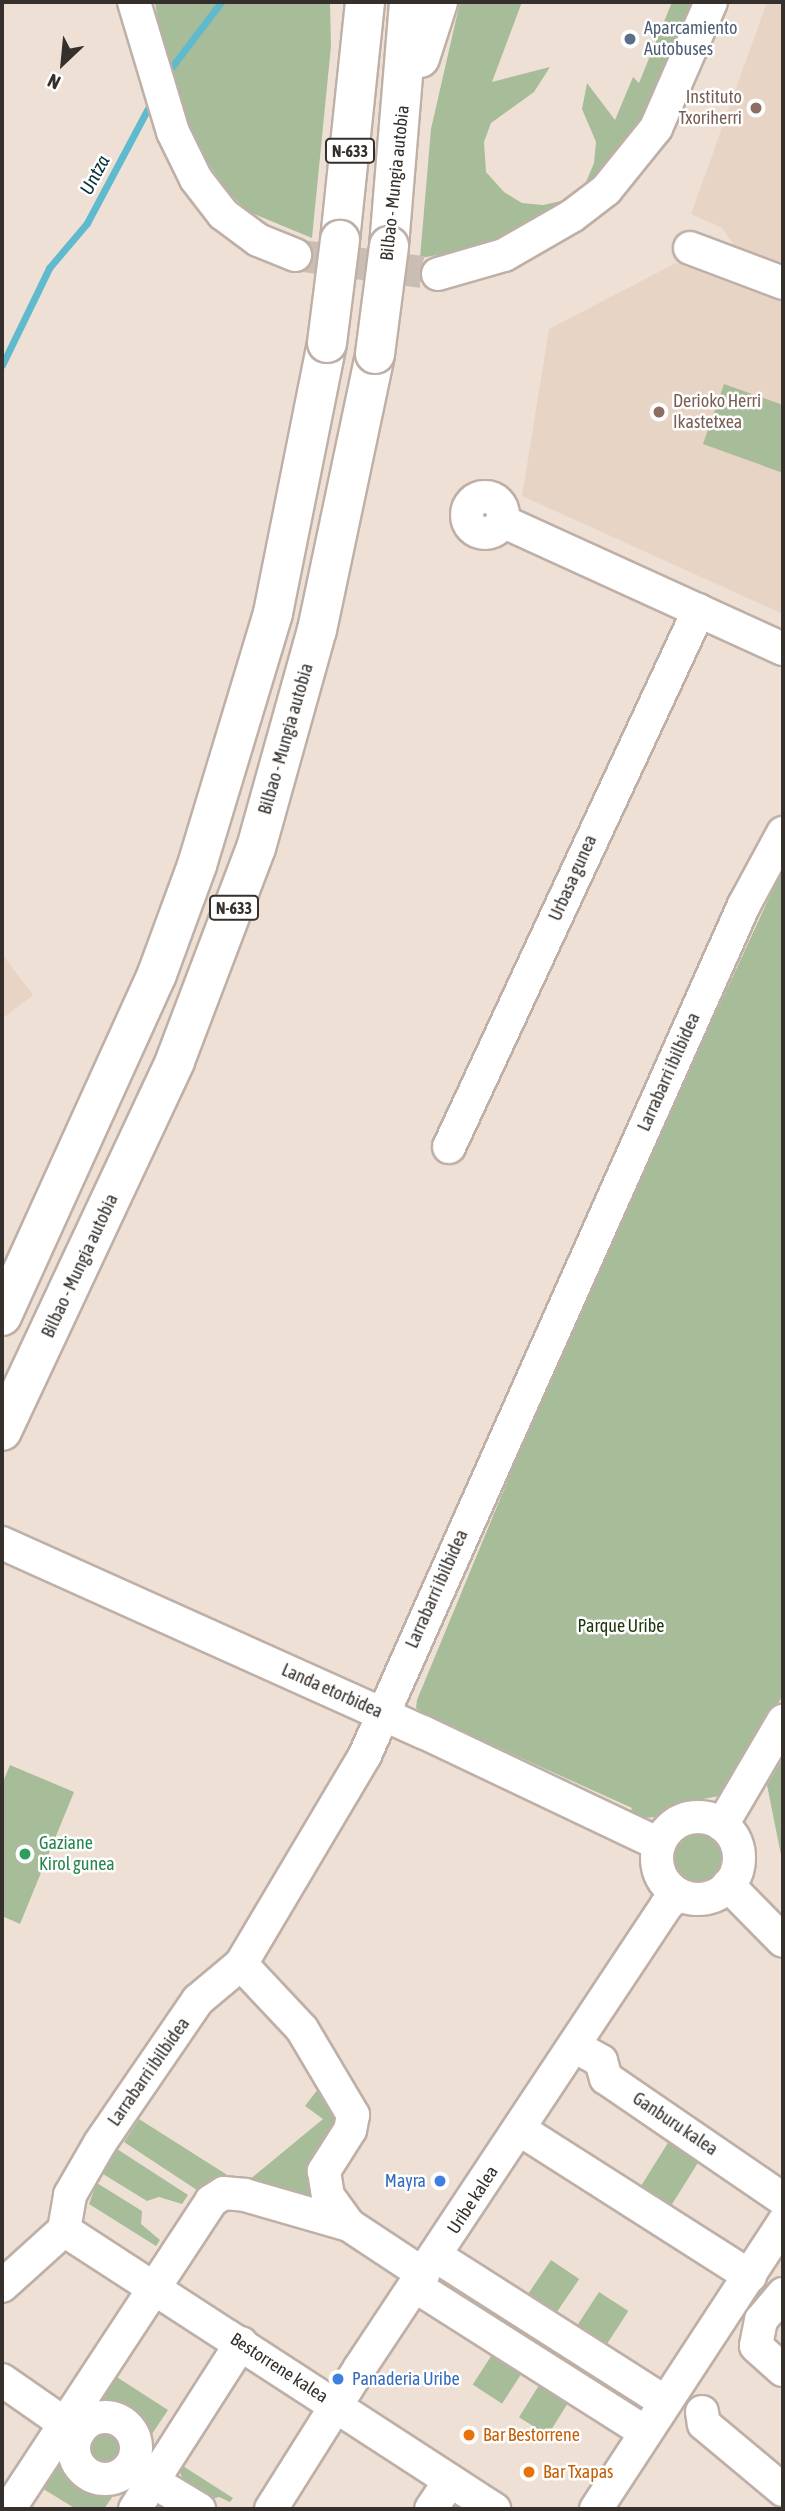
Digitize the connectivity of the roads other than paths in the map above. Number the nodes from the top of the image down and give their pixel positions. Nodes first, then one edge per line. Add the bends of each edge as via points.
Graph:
1 (134, 2) edge
2 (351, 2) edge
3 (365, 2) edge
4 (409, 2) edge
5 (438, 2) edge
6 (711, 2) edge
7 (359, 63) junction
8 (403, 102) junction
9 (690, 248) dead end
10 (295, 255) tunnel mouth
11 (438, 274) tunnel mouth
12 (783, 283) edge
13 (502, 521) dead end
14 (699, 610) junction
15 (783, 649) edge
16 (783, 833) edge
17 (449, 1147) dead end
18 (2, 1316) edge
19 (2, 1431) edge
20 (2, 1543) edge
21 (383, 1713) junction
22 (783, 1721) edge
23 (722, 1825) junction
24 (659, 1844) junction
25 (728, 1885) junction
26 (678, 1894) junction
27 (783, 1941) edge
28 (241, 1964) junction
29 (574, 2046) junction
30 (519, 2129) junction
31 (783, 2199) edge
32 (783, 2223) edge
33 (349, 2225) junction
34 (64, 2230) junction
35 (425, 2272) junction
36 (750, 2276) junction
37 (2, 2286) edge
38 (152, 2286) junction
39 (783, 2294) edge
40 (241, 2343) junction
41 (783, 2370) edge
42 (2, 2380) edge
43 (666, 2402) junction
44 (337, 2406) junction
45 (702, 2412) dead end
46 (71, 2429) junction
47 (645, 2432) junction
48 (142, 2475) junction
49 (450, 2481) junction
50 (783, 2490) edge
51 (9, 2509) edge
52 (135, 2509) edge
53 (199, 2509) edge
54 (271, 2509) edge
55 (431, 2509) edge
56 (494, 2509) edge
57 (596, 2509) edge

1 - 10 street via 173,132 196,179 223,214 258,240
2 - 7 highway
3 - 7 highway, N-633
4 - 8 highway, Bilbao - Mungia autobia / N-633
5 - 8 highway
6 - 11 street via 656,128 606,190 572,216 503,255
7 - 18 highway, N-633, bridge via 327,343 273,613 197,865 157,974
8 - 19 highway, Bilbao - Mungia autobia / N-633, bridge via 375,354 317,630 256,848 175,1061
9 - 12 street
13 - 14 street
14 - 15 street
14 - 17 street, Urbasa gunea
16 - 21 street, Larrabarri ibilbidea via 744,905
20 - 21 street, Landa etorbidea
21 - 24 street, Landa etorbidea
21 - 28 street, Larrabarri ibilbidea via 365,1755
22 - 23 street
23 - 24 street via 698,1817 686,1819 665,1833
23 - 25 street via 738,1854
24 - 26 street via 662,1878
25 - 26 street via 705,1898
25 - 27 street
26 - 29 street, Uribe kalea
28 - 33 street via 302,2029 353,2115 350,2130 324,2171 328,2196
28 - 34 street, Larrabarri ibilbidea via 198,2000 100,2143 70,2195
29 - 30 street, Uribe kalea
29 - 31 street, Ganburu kalea via 601,2061 606,2078
30 - 35 street, Uribe kalea
30 - 36 street
32 - 36 street
33 - 35 street
33 - 38 street via 245,2194 224,2193 201,2210
34 - 37 street
34 - 38 street, Bestorrene kalea
35 - 43 street
35 - 44 street, Uribe kalea
35 - 47 street
36 - 43 street
38 - 40 street, Bestorrene kalea
38 - 46 street
39 - 41 street via 761,2320 756,2346
40 - 44 street, Bestorrene kalea
40 - 48 street
42 - 46 street
43 - 47 street
44 - 49 street, Bestorrene kalea
44 - 54 street, Uribe kalea
45 - 50 street via 704,2424
46 - 48 street via 74,2460 89,2476 111,2480
46 - 48 street via 109,2416 129,2426
46 - 51 street
47 - 57 street
48 - 52 street
48 - 53 street
49 - 55 street
49 - 56 street, Bestorrene kalea

